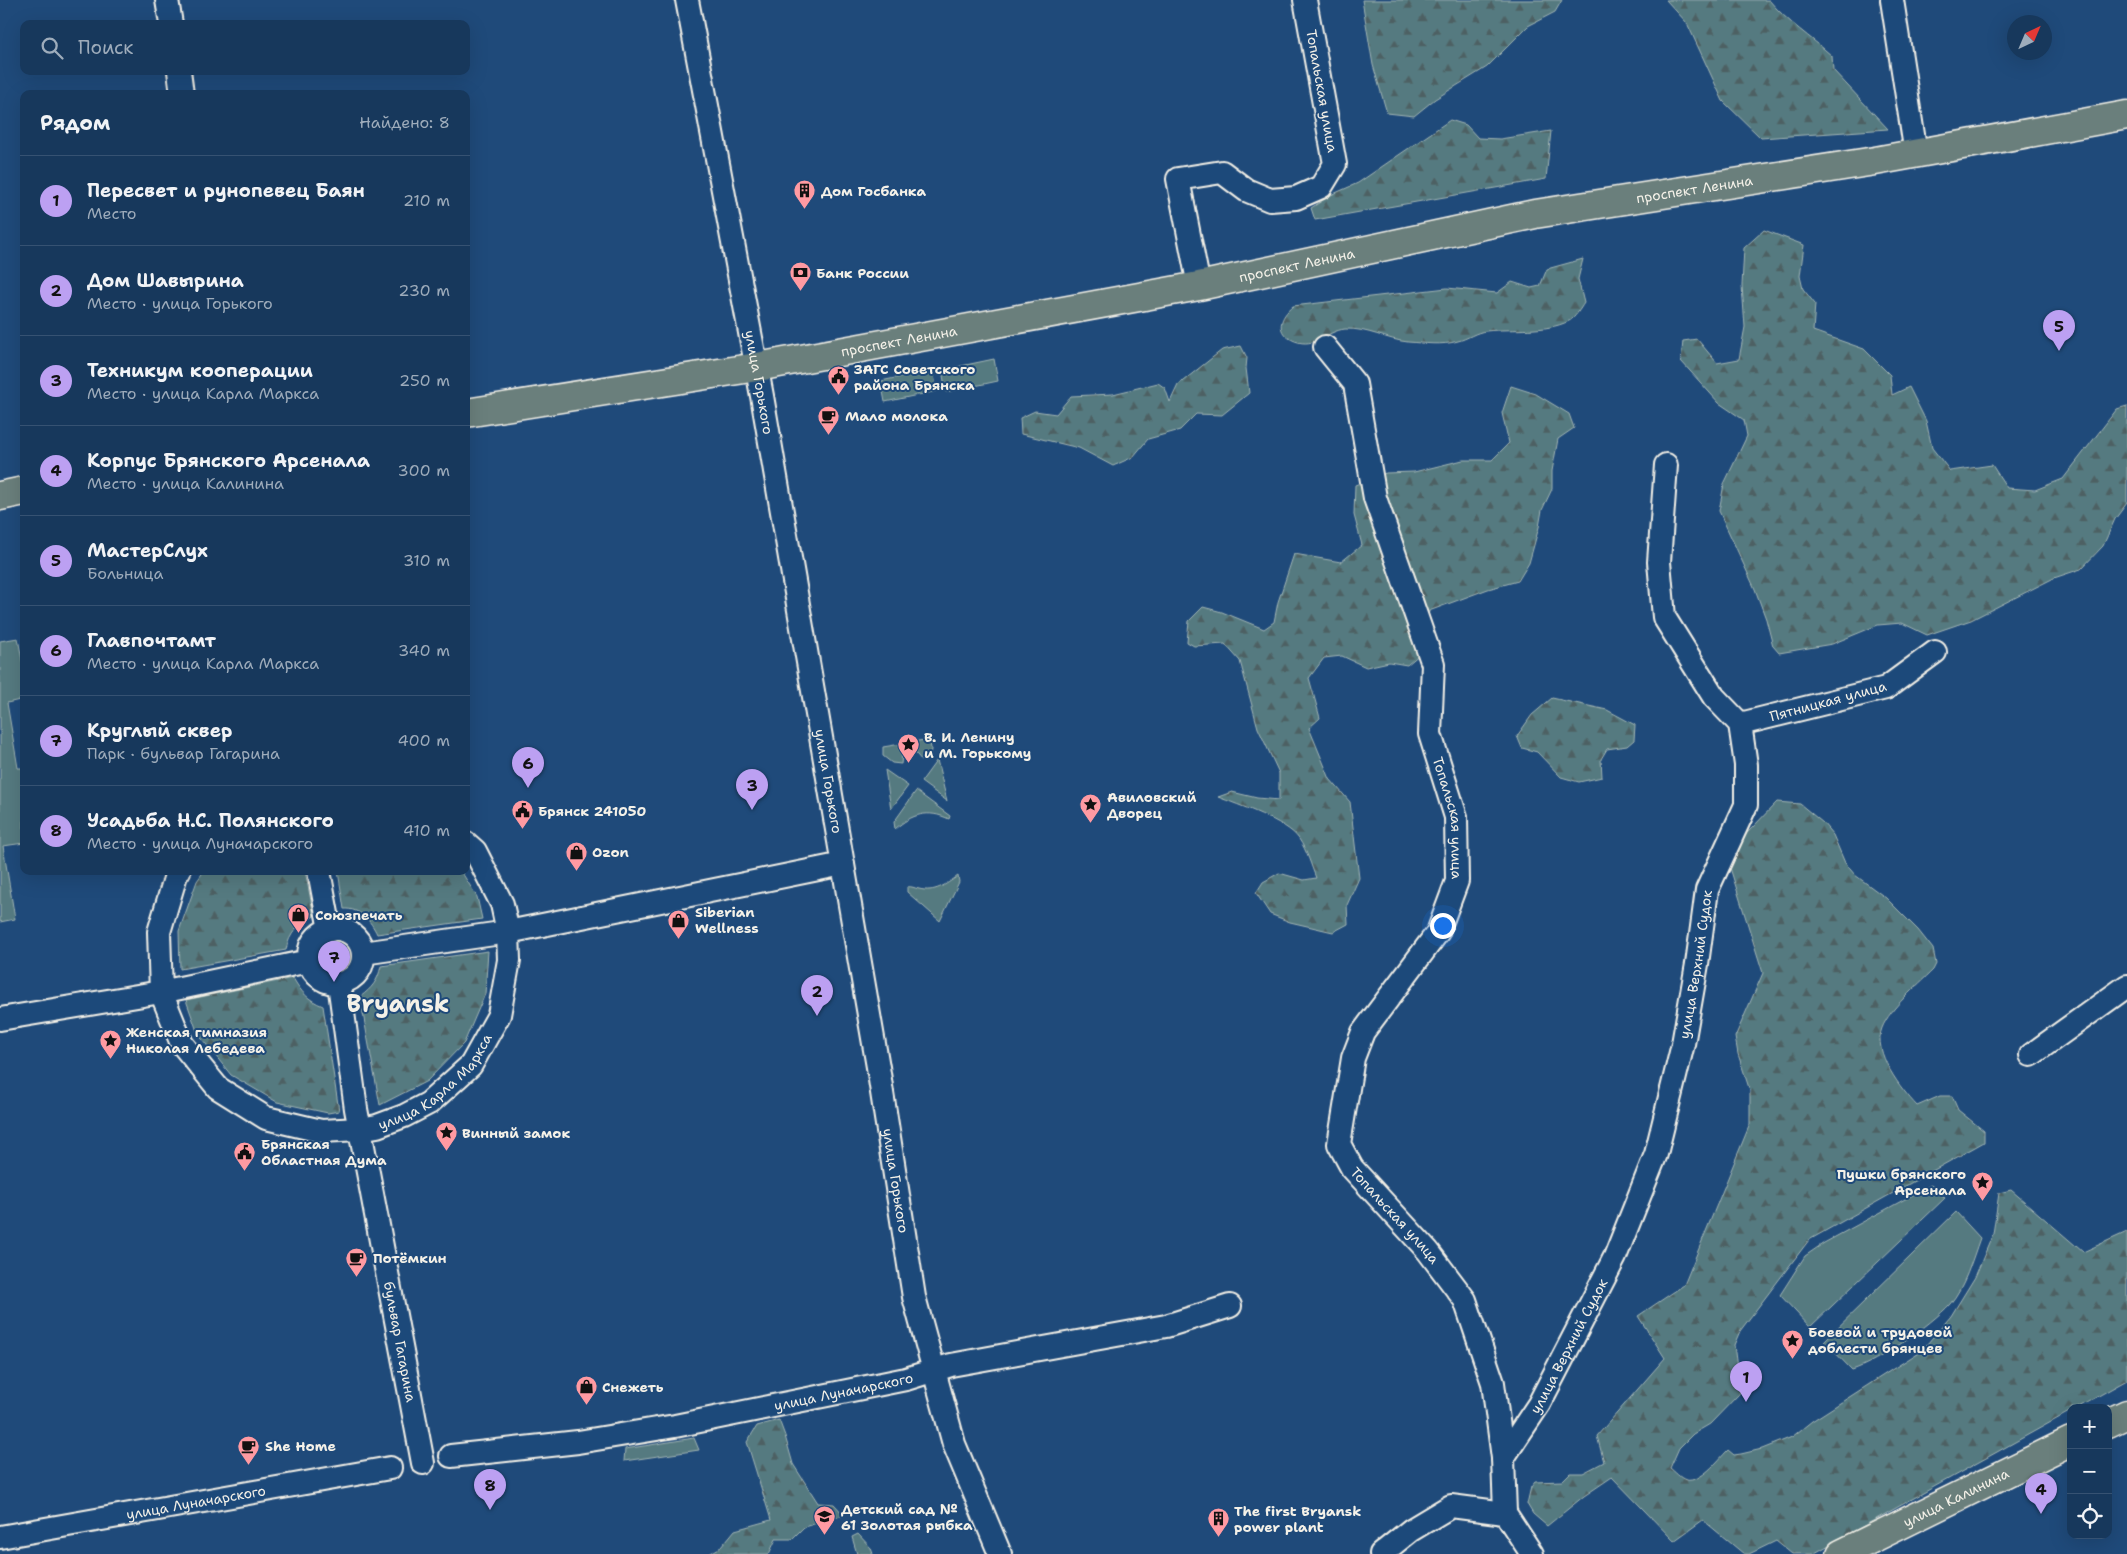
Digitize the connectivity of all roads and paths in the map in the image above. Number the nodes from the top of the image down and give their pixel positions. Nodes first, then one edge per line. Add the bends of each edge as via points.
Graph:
1 (167, 0) edge
2 (687, 0) edge
3 (1305, 0) edge
4 (1892, 0) edge
5 (170, 20) edge
6 (180, 75) edge
7 (181, 90) edge
8 (2127, 115) edge
9 (1916, 154) junction
10 (1198, 286) junction
11 (1325, 347) dead end
12 (757, 367) junction
13 (470, 412) edge
14 (1666, 465) dead end
15 (20, 492) edge
16 (0, 496) edge
17 (1935, 652) dead end
18 (1740, 724) junction
19 (470, 847) edge
20 (843, 864) junction
21 (176, 875) edge
22 (320, 875) edge
23 (330, 930) junction
24 (508, 932) junction
25 (363, 953) junction
26 (309, 961) junction
27 (339, 983) junction
28 (2127, 986) edge
29 (161, 992) junction
30 (0, 1019) edge
31 (2031, 1055) dead end
32 (369, 1127) junction
33 (1230, 1306) dead end
34 (935, 1371) junction
35 (2127, 1414) edge
36 (2112, 1421) edge
37 (2067, 1443) edge
38 (452, 1456) dead end
39 (1503, 1458) junction
40 (423, 1463) dead end
41 (390, 1468) dead end
42 (1505, 1514) junction
43 (0, 1537) edge
44 (1000, 1554) edge
45 (1381, 1554) edge
46 (1532, 1554) edge
47 (1841, 1554) edge

1 - 5 street
2 - 12 street, улица Горького
3 - 10 street, Топальская улица via 1335,164 1321,187 1296,198 1270,200 1246,190 1222,172 1178,179
4 - 9 street
6 - 7 street
8 - 9 main road, проспект Ленина
9 - 10 main road, проспект Ленина via 1536,214
10 - 12 main road, проспект Ленина
11 - 39 street, Топальская улица via 1355,384 1375,498 1433,664 1430,734 1456,817 1458,881 1438,932 1363,1032 1353,1058 1339,1144 1352,1168 1428,1251 1465,1300 1493,1383
12 - 13 main road, проспект Ленина
12 - 20 street, улица Горького
14 - 18 street via 1658,562 1664,617 1714,697
15 - 16 main road
17 - 18 street, Пятницкая улица via 1886,688
18 - 39 street, улица Верхний Судок via 1746,765 1746,805 1706,890 1683,1044 1656,1154 1616,1257 1539,1404
19 - 24 street, улица Карла Маркса via 502,904
20 - 24 street
20 - 34 street, улица Горького via 914,1297
21 - 29 street, улица Карла Маркса via 159,932
22 - 23 street
23 - 25 street via 339,929 355,937
23 - 26 street via 314,940
24 - 25 street
24 - 32 street, улица Карла Маркса via 509,960 498,1016 471,1065 429,1103 404,1116
25 - 27 street via 358,971
26 - 27 street via 320,979
26 - 29 street
27 - 32 street, бульвар Гагарина
28 - 31 street
29 - 30 street
29 - 32 street, улица Карла Маркса via 182,1044 218,1088 266,1118 321,1131
32 - 40 street, бульвар Гагарина
33 - 34 street, улица Луначарского via 1166,1326 951,1365
34 - 38 street, улица Луначарского via 675,1426 578,1442
34 - 44 street, улица Горького via 954,1444
35 - 36 main road
37 - 47 main road, улица Калинина
39 - 42 street, Топальская улица
41 - 43 street, улица Луначарского
42 - 45 street via 1451,1506 1411,1530
42 - 46 street

